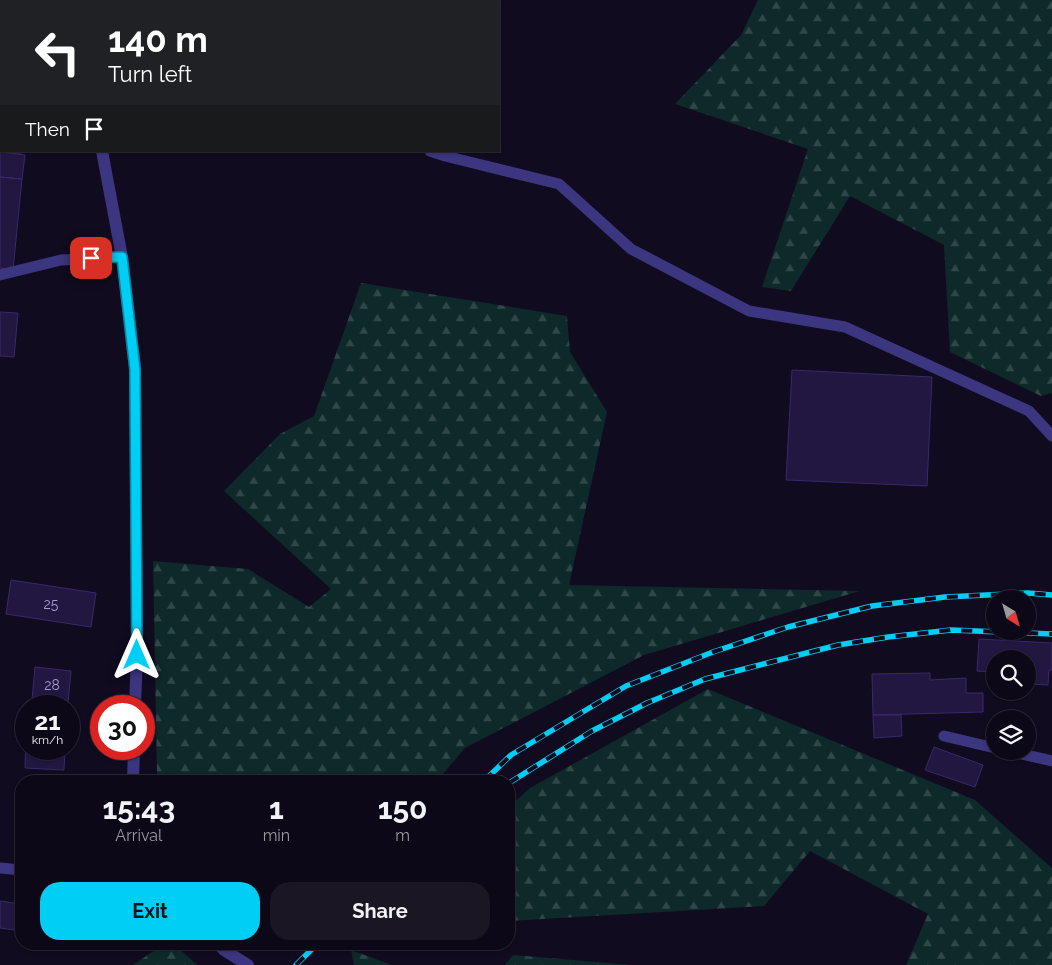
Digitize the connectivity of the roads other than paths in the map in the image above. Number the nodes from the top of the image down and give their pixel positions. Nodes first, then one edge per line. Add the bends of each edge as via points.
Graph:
1 (102, 152) edge
2 (433, 152) edge
3 (122, 257) junction
4 (0, 275) edge
5 (1052, 436) edge
6 (135, 695) edge
7 (944, 736) dead end
8 (986, 746) edge
9 (1036, 757) edge
10 (134, 760) edge
11 (1052, 761) edge
12 (133, 775) edge
13 (0, 868) edge
14 (15, 869) edge
15 (224, 950) edge
16 (248, 965) edge

1 - 3 street
2 - 5 lane via 559,184 631,249 749,311 844,327 1029,411
3 - 4 lane via 61,260
3 - 6 street via 135,369
7 - 8 lane
9 - 11 lane
10 - 12 street
13 - 14 lane
15 - 16 street

